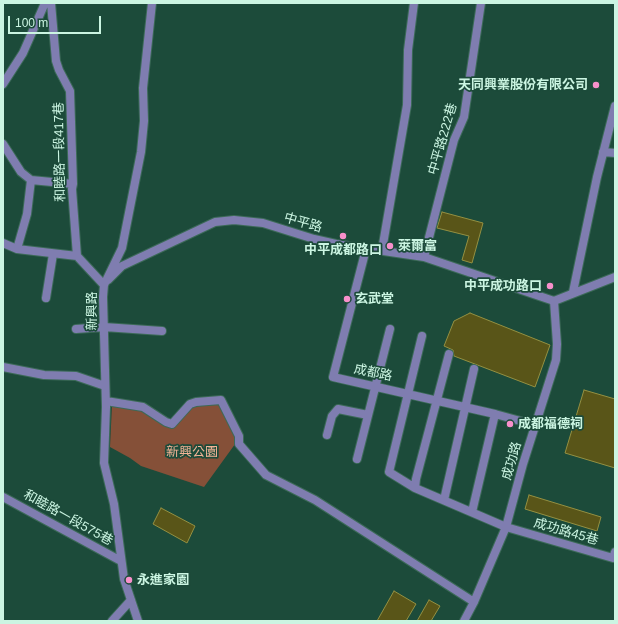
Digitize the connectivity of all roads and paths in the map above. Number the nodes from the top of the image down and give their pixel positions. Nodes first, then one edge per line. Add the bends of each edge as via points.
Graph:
1 (45, 3) edge
2 (51, 3) edge
3 (152, 3) edge
4 (414, 3) edge
5 (481, 3) edge
6 (3, 84) edge
7 (615, 106) edge
8 (3, 144) edge
9 (604, 152) junction
10 (615, 153) edge
11 (30, 180) junction
12 (73, 184) junction
13 (3, 243) edge
14 (17, 249) junction
15 (366, 249) junction
16 (382, 250) junction
17 (53, 254) junction
18 (77, 256) junction
19 (424, 257) junction
20 (615, 276) edge
21 (104, 285) junction
22 (573, 292) junction
23 (46, 298) dead end
24 (554, 301) junction
25 (104, 328) junction
26 (390, 328) dead end
27 (76, 329) dead end
28 (162, 331) dead end
29 (422, 336) dead end
30 (449, 354) dead end
31 (3, 367) edge
32 (474, 369) dead end
33 (105, 386) junction
34 (375, 386) junction
35 (408, 393) junction
36 (436, 400) junction
37 (106, 401) junction
38 (464, 407) junction
39 (495, 414) junction
40 (368, 415) junction
41 (535, 425) junction
42 (327, 435) dead end
43 (357, 459) dead end
44 (415, 488) junction
45 (3, 497) edge
46 (444, 500) junction
47 (472, 512) junction
48 (506, 527) junction
49 (615, 552) edge
50 (121, 561) junction
51 (131, 600) junction
52 (474, 602) junction
53 (112, 621) edge
54 (138, 621) edge
55 (464, 621) edge

1 - 6 street via 23,53
2 - 12 street, 和睦路一段417巷 via 56,60 70,91
3 - 21 street, 新興路 via 143,88 144,121 141,152 122,248
4 - 16 street via 408,50 407,105
5 - 19 street, 中平路222巷 via 464,117 454,140
7 - 9 street
8 - 11 street via 20,172
9 - 10 street
9 - 22 street
11 - 12 street
11 - 14 street via 27,214
12 - 18 street, 和睦路一段417巷
13 - 14 street
14 - 17 street
15 - 16 street, 中平路
15 - 21 street, 中平路 via 314,239 263,223 246,220 216,222 122,266
15 - 34 street, 成都路 via 333,377
16 - 19 street, 中平路
17 - 18 street
17 - 23 street
18 - 21 street
19 - 24 street, 中平路
20 - 22 street
21 - 25 street, 新興路
22 - 24 street
24 - 41 street, 成功路 via 556,360
25 - 27 street
25 - 28 street
25 - 33 street, 新興路
26 - 34 street
29 - 35 street
30 - 36 street
31 - 33 street via 44,375 76,376
32 - 38 street
33 - 37 street, 新興路
34 - 35 street, 成都路
34 - 40 street
35 - 36 street, 成都路
35 - 44 street via 390,472
36 - 38 street, 成都路
36 - 44 street
37 - 50 street, 新興路 via 104,463 114,504
37 - 52 street via 143,407 172,424 190,404 221,400 239,436 239,444 266,475 315,500
38 - 39 street, 成都路
38 - 46 street
39 - 41 street, 成都路
39 - 47 street
40 - 42 street via 338,409 332,416
40 - 43 street
41 - 48 street, 成功路
44 - 46 street
45 - 50 street, 和睦路一段575巷
46 - 47 street
47 - 48 street
48 - 49 street, 成功路45巷 via 613,558
48 - 52 street, 成功路
50 - 51 street, 新興路
51 - 53 street
51 - 54 street, 新興路
52 - 55 street, 成功路

